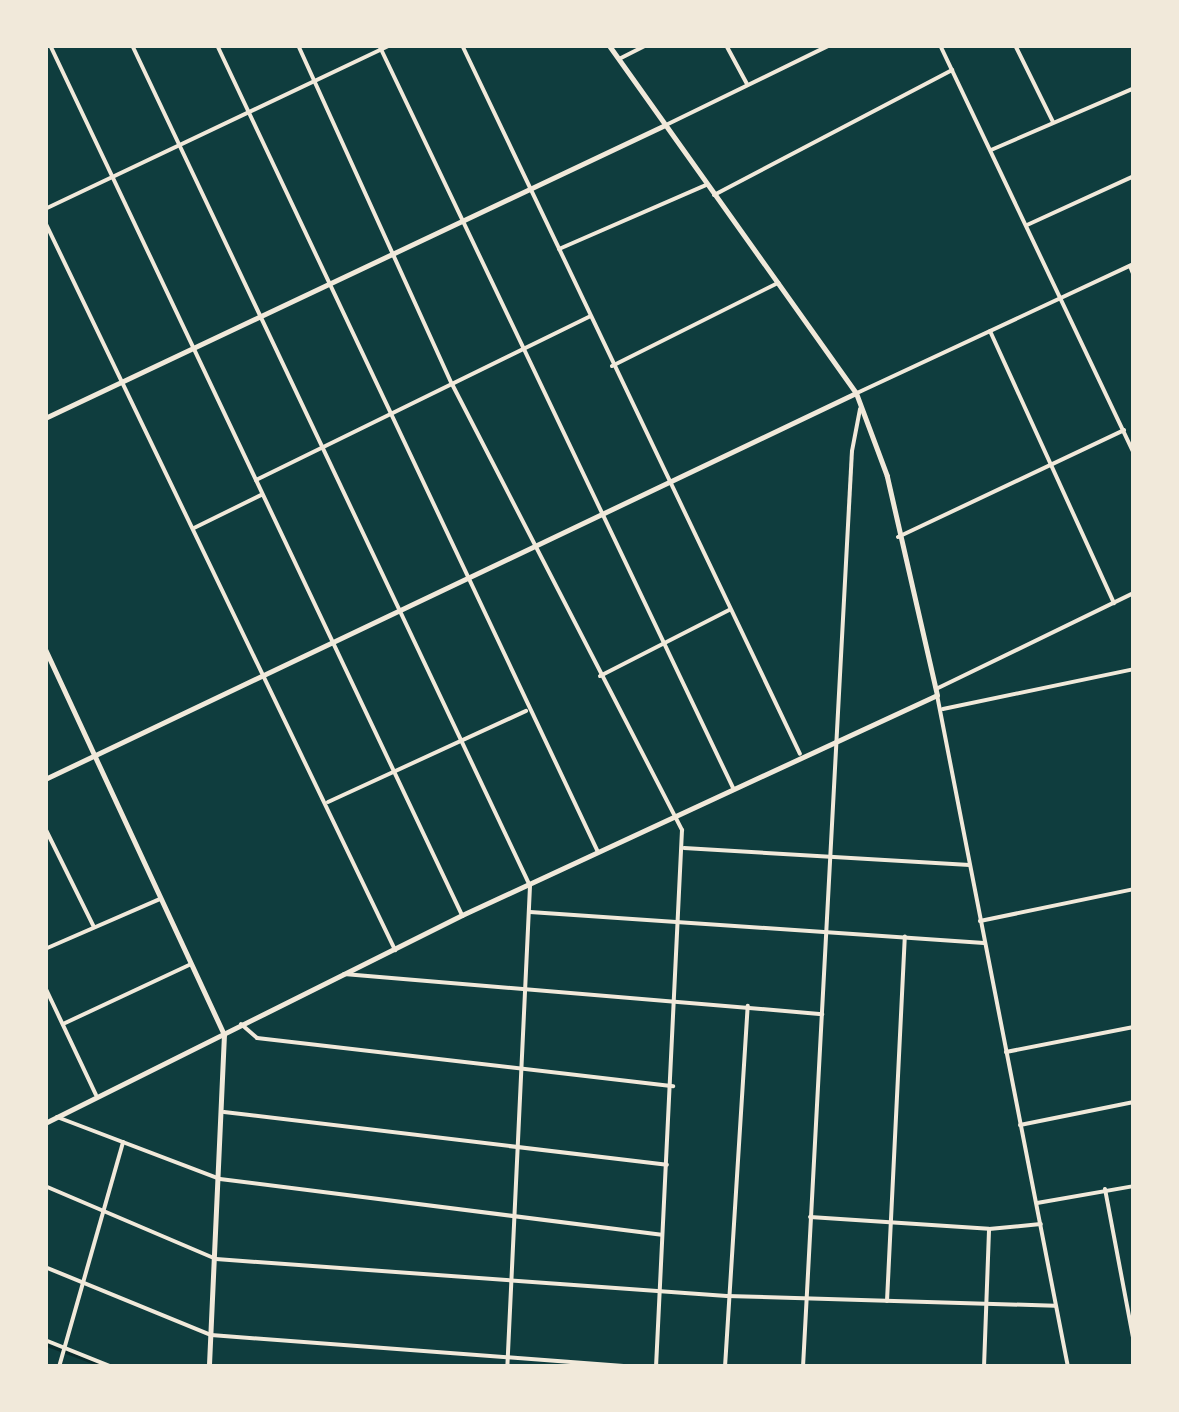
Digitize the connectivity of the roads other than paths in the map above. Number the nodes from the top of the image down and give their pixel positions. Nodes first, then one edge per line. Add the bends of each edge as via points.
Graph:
1 (50, 45) edge
2 (132, 45) edge
3 (217, 45) edge
4 (298, 45) edge
5 (391, 45) edge
6 (462, 45) edge
7 (609, 45) edge
8 (647, 45) edge
9 (726, 45) edge
10 (830, 45) edge
11 (940, 45) edge
12 (1015, 45) edge
13 (380, 47) edge
14 (619, 59) junction
15 (952, 70) junction
16 (314, 80) junction
17 (748, 84) junction
18 (1134, 88) edge
19 (248, 111) junction
20 (1053, 122) junction
21 (663, 126) junction
22 (180, 144) junction
23 (991, 150) junction
24 (1134, 176) edge
25 (112, 177) junction
26 (706, 185) junction
27 (528, 188) junction
28 (713, 195) junction
29 (45, 210) edge
30 (462, 219) junction
31 (45, 224) edge
32 (1027, 225) junction
33 (557, 250) junction
34 (394, 251) junction
35 (1132, 265) edge
36 (1134, 276) edge
37 (327, 283) junction
38 (778, 283) junction
39 (1060, 299) junction
40 (258, 316) junction
41 (589, 317) junction
42 (990, 332) junction
43 (521, 348) junction
44 (190, 349) junction
45 (612, 366) junction
46 (124, 381) junction
47 (452, 384) junction
48 (856, 394) junction
49 (860, 406) junction
50 (389, 414) junction
51 (45, 418) edge
52 (1124, 430) junction
53 (323, 448) junction
54 (1134, 453) edge
55 (1050, 460) junction
56 (254, 480) junction
57 (667, 481) junction
58 (262, 495) junction
59 (601, 512) junction
60 (193, 529) junction
61 (898, 537) junction
62 (532, 546) junction
63 (467, 579) junction
64 (1134, 593) edge
65 (1114, 604) junction
66 (400, 608) junction
67 (729, 610) junction
68 (332, 639) junction
69 (664, 644) junction
70 (45, 649) edge
71 (1134, 669) edge
72 (266, 674) junction
73 (598, 676) junction
74 (937, 692) junction
75 (943, 709) junction
76 (526, 711) junction
77 (836, 737) junction
78 (458, 740) junction
79 (94, 754) junction
80 (800, 754) junction
81 (391, 768) junction
82 (45, 779) edge
83 (734, 788) junction
84 (328, 802) junction
85 (671, 817) junction
86 (45, 828) edge
87 (684, 848) junction
88 (598, 852) junction
89 (833, 855) junction
90 (970, 865) junction
91 (530, 886) junction
92 (1134, 889) edge
93 (160, 900) junction
94 (530, 912) junction
95 (462, 916) junction
96 (679, 920) junction
97 (980, 921) junction
98 (94, 927) junction
99 (827, 930) junction
100 (905, 936) junction
101 (984, 942) junction
102 (45, 948) edge
103 (395, 950) junction
104 (191, 964) junction
105 (344, 974) junction
106 (45, 986) edge
107 (528, 990) junction
108 (674, 999) junction
109 (748, 1006) junction
110 (822, 1014) junction
111 (241, 1023) junction
112 (63, 1024) junction
113 (1134, 1027) edge
114 (224, 1034) junction
115 (1006, 1052) junction
116 (522, 1066) junction
117 (673, 1086) junction
118 (98, 1098) junction
119 (1134, 1102) edge
120 (224, 1112) junction
121 (57, 1117) junction
122 (45, 1123) edge
123 (1020, 1125) junction
124 (123, 1142) junction
125 (517, 1147) junction
126 (667, 1165) junction
127 (220, 1179) junction
128 (45, 1186) edge
129 (1134, 1186) edge
130 (1105, 1189) junction
131 (1037, 1203) junction
132 (102, 1210) junction
133 (516, 1216) junction
134 (810, 1217) junction
135 (891, 1224) junction
136 (1041, 1224) junction
137 (988, 1230) junction
138 (662, 1234) junction
139 (216, 1259) junction
140 (45, 1267) edge
141 (512, 1281) junction
142 (81, 1282) junction
143 (657, 1292) junction
144 (727, 1296) junction
145 (806, 1298) junction
146 (887, 1301) junction
147 (987, 1302) junction
148 (1055, 1306) junction
149 (211, 1335) junction
150 (45, 1340) edge
151 (1134, 1342) edge
152 (64, 1348) junction
153 (507, 1358) junction
154 (58, 1367) edge
155 (112, 1367) edge
156 (209, 1367) edge
157 (507, 1367) edge
158 (636, 1367) edge
159 (656, 1367) edge
160 (726, 1367) edge
161 (803, 1367) edge
162 (984, 1367) edge
163 (1068, 1367) edge

1 - 25 street
2 - 22 street
3 - 19 street
4 - 16 street
5 - 13 street
6 - 27 street
7 - 14 street
8 - 14 street
9 - 17 street
10 - 17 street
11 - 15 street
12 - 20 street
13 - 16 street
13 - 30 street
14 - 21 street
15 - 23 street
15 - 28 street
16 - 19 street
16 - 34 street
17 - 21 street
18 - 20 street
19 - 22 street
19 - 37 street
20 - 23 street
21 - 26 street
21 - 27 street
22 - 25 street
22 - 40 street
23 - 32 street
24 - 32 street
25 - 29 street
25 - 44 street
26 - 28 street
26 - 33 street
27 - 30 street
27 - 33 street
28 - 38 street
30 - 34 street
30 - 43 street
31 - 46 street
32 - 39 street
33 - 41 street
34 - 37 street
34 - 47 street
35 - 36 street
35 - 39 street
37 - 40 street
37 - 50 street
38 - 45 street
38 - 48 street
39 - 42 street
39 - 52 street
40 - 44 street
40 - 53 street
41 - 43 street
41 - 45 street
42 - 48 street
42 - 55 street
43 - 47 street
43 - 59 street
44 - 46 street
44 - 56 street
45 - 57 street
46 - 51 street
46 - 60 street
47 - 50 street
47 - 62 street
48 - 49 street
48 - 57 street
49 - 61 street via 886,476
49 - 77 street
50 - 53 street
50 - 63 street
52 - 54 street
52 - 55 street
53 - 56 street
53 - 66 street
55 - 61 street
55 - 65 street
56 - 58 street
57 - 59 street
57 - 67 street
58 - 60 street
58 - 68 street
59 - 62 street
59 - 69 street
60 - 72 street
61 - 74 street
62 - 63 street
62 - 73 street
63 - 66 street
63 - 76 street
64 - 65 street
65 - 74 street
66 - 68 street
66 - 78 street
67 - 69 street
67 - 80 street
68 - 72 street
68 - 81 street
69 - 73 street
69 - 83 street
70 - 79 street
71 - 75 street
72 - 79 street
72 - 84 street
73 - 85 street
74 - 75 street
74 - 77 street
75 - 90 street
76 - 78 street
76 - 88 street
77 - 80 street
77 - 89 street
78 - 81 street
78 - 91 street
79 - 82 street
79 - 93 street
80 - 83 street
81 - 84 street
81 - 95 street
83 - 85 street
84 - 103 street
85 - 87 street via 682,830
85 - 88 street
86 - 98 street
87 - 89 street
87 - 96 street
88 - 91 street
89 - 90 street
89 - 99 street
90 - 97 street
91 - 94 street
91 - 95 street
92 - 97 street
93 - 98 street
93 - 104 street
94 - 96 street
94 - 107 street
95 - 103 street
96 - 99 street
96 - 108 street
97 - 101 street
98 - 102 street
99 - 100 street
99 - 110 street
100 - 101 street
100 - 135 street
101 - 115 street
103 - 105 street
104 - 112 street
104 - 114 street
105 - 107 street
105 - 111 street
106 - 112 street
107 - 108 street
107 - 116 street
108 - 109 street
108 - 117 street
109 - 110 street
109 - 144 street
110 - 134 street
111 - 114 street
111 - 116 street via 257,1038
112 - 118 street
113 - 115 street
114 - 118 street
114 - 120 street
115 - 123 street
116 - 117 street
116 - 125 street
117 - 126 street
118 - 121 street
119 - 123 street
120 - 125 street
120 - 127 street
121 - 122 street
121 - 124 street
123 - 131 street
124 - 127 street
124 - 132 street
125 - 126 street
125 - 133 street
126 - 138 street
127 - 133 street
127 - 139 street
128 - 132 street
129 - 130 street
130 - 131 street
130 - 151 street
131 - 136 street
132 - 139 street
132 - 142 street
133 - 138 street
133 - 141 street
134 - 135 street
134 - 145 street
135 - 137 street
135 - 146 street
136 - 137 street
136 - 148 street
137 - 147 street
138 - 143 street
139 - 141 street
139 - 149 street
140 - 142 street
141 - 143 street
141 - 153 street
142 - 149 street
142 - 152 street
143 - 144 street
143 - 159 street
144 - 145 street
144 - 160 street
145 - 146 street
145 - 161 street
146 - 147 street
147 - 148 street
147 - 162 street
148 - 163 street
149 - 153 street
149 - 156 street
150 - 152 street
152 - 154 street
152 - 155 street
153 - 157 street
153 - 158 street

